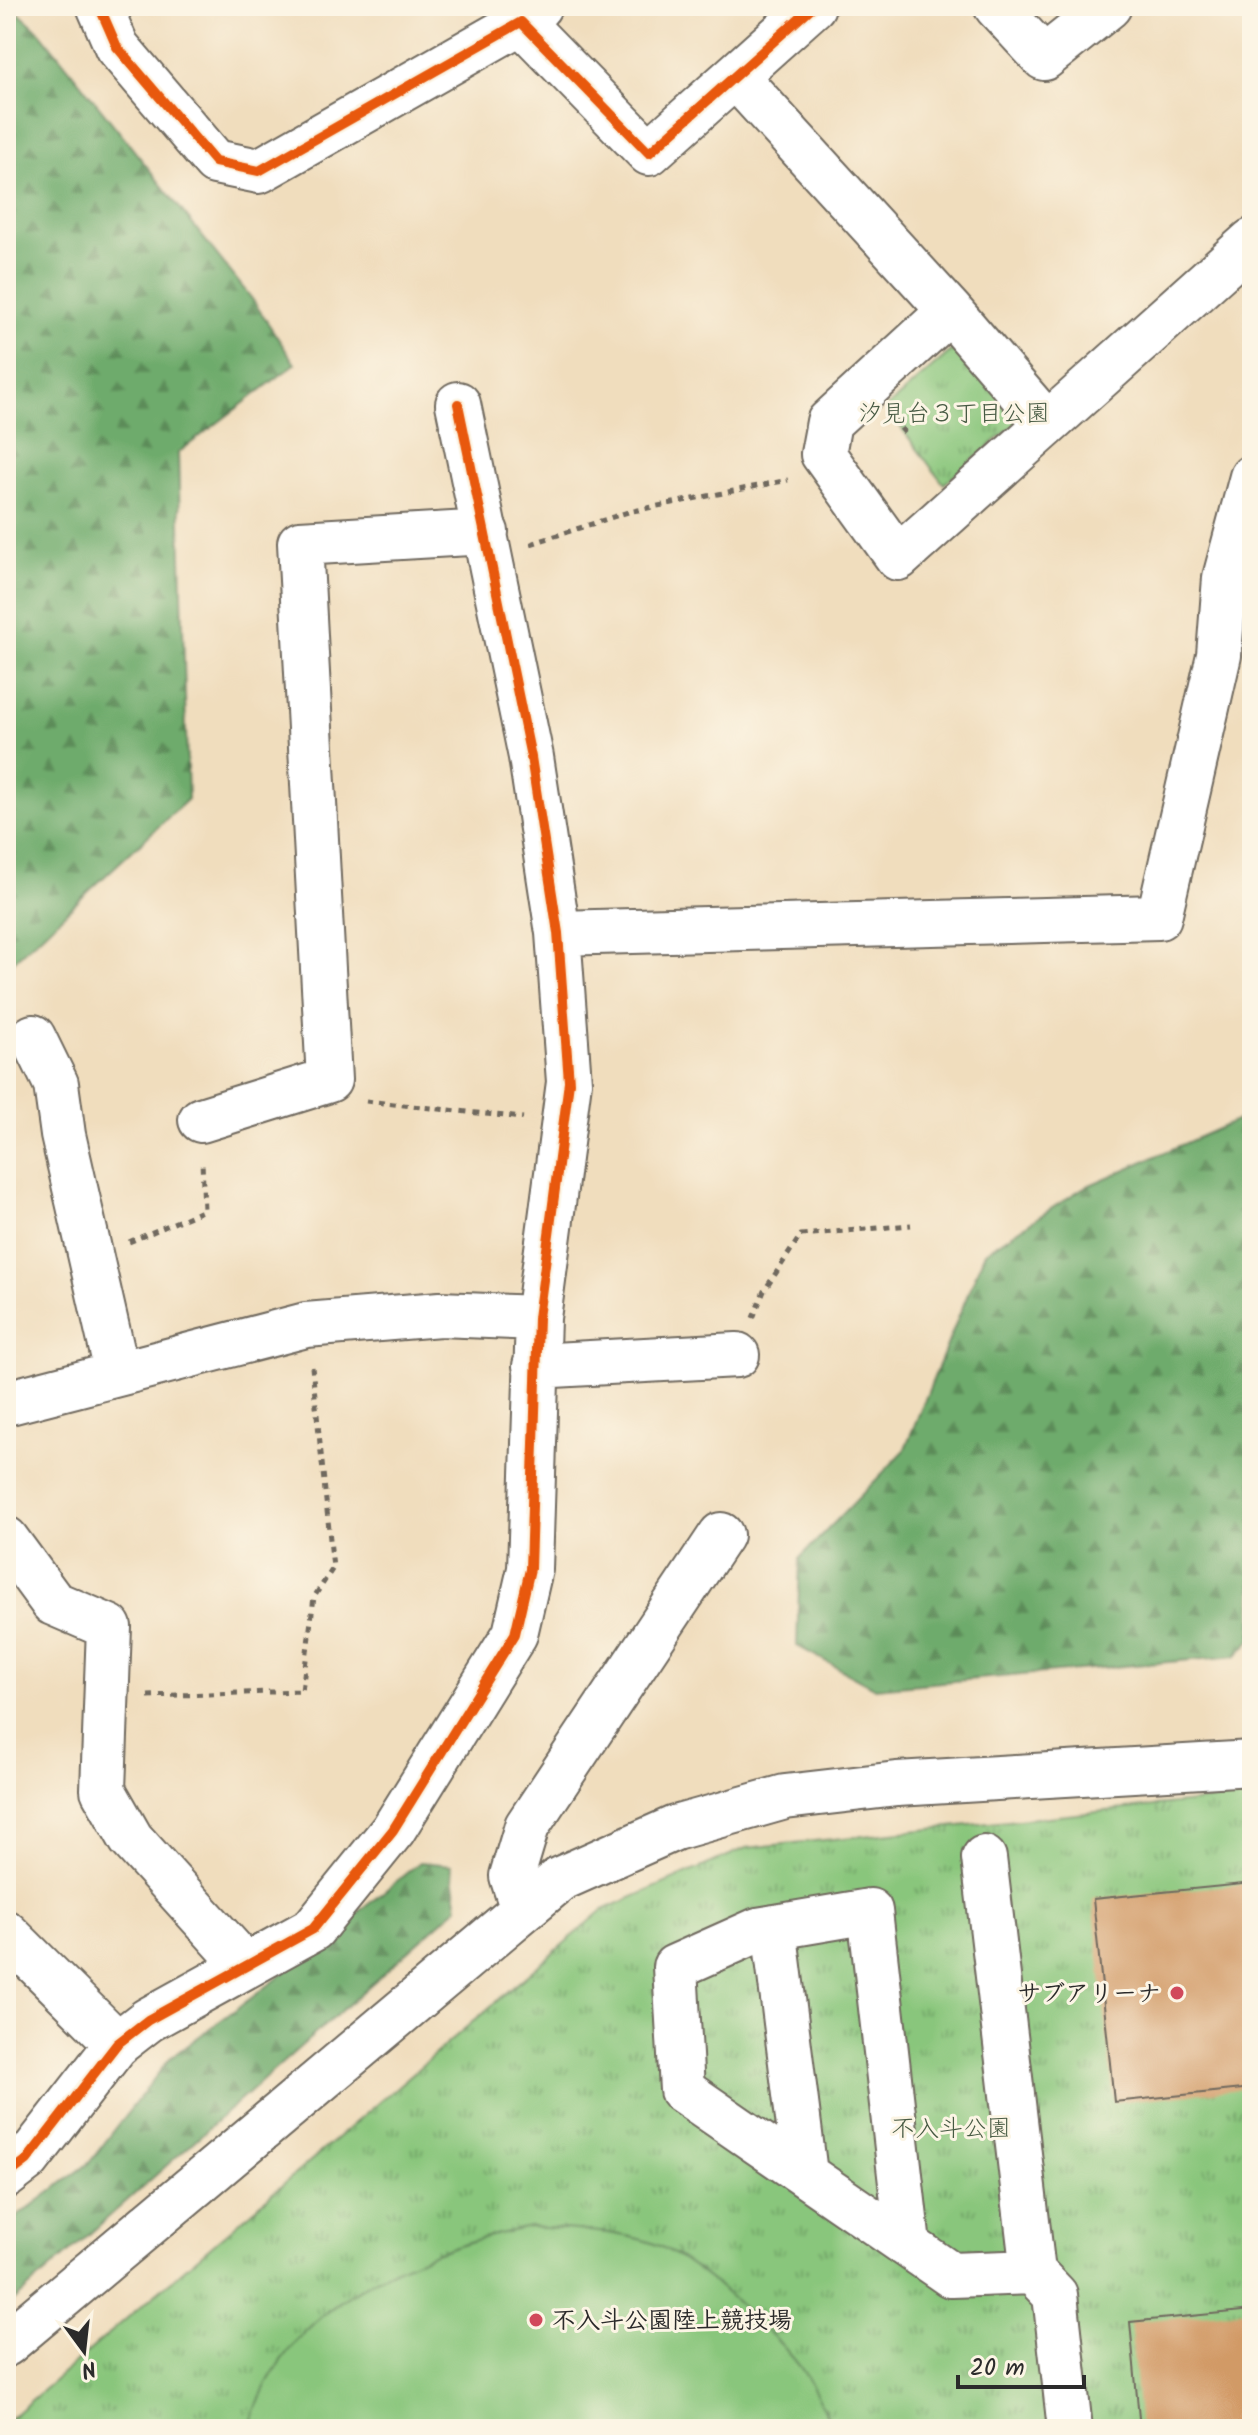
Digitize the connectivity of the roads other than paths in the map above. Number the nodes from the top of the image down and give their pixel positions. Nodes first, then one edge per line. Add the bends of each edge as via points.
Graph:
1 (110, 6) edge
2 (813, 6) edge
3 (996, 6) edge
4 (1109, 6) edge
5 (530, 14) edge
6 (735, 76) junction
7 (1252, 241) edge
8 (950, 311) junction
9 (458, 404) dead end
10 (1047, 424) junction
11 (1252, 477) edge
12 (488, 545) junction
13 (558, 933) junction
14 (33, 1037) dead end
15 (201, 1120) road end
16 (538, 1318) junction
17 (737, 1355) road end
18 (535, 1366) junction
19 (117, 1372) junction
20 (6, 1403) edge
21 (721, 1535) dead end
22 (6, 1539) edge
23 (1252, 1763) edge
24 (984, 1858) dead end
25 (523, 1910) junction
26 (774, 1927) junction
27 (6, 1933) edge
28 (245, 1965) junction
29 (118, 2044) junction
30 (805, 2174) junction
31 (6, 2176) edge
32 (908, 2245) junction
33 (1033, 2272) junction
34 (6, 2344) edge
35 (1070, 2429) edge

1 - 5 street via 100,8 117,47 215,162 259,171
2 - 6 street
3 - 4 street via 1044,58
5 - 6 street via 649,153
6 - 8 street
7 - 10 street
8 - 10 street
8 - 10 street via 829,422 823,454 898,558
9 - 12 street
11 - 13 street via 1225,578 1219,655 1159,917
12 - 13 street via 531,757
12 - 15 street via 300,543 329,1080
13 - 16 street via 569,1082
14 - 19 street via 56,1084
16 - 18 street
16 - 19 street via 440,1314 306,1325
17 - 18 street
18 - 28 street via 530,1569 515,1634 393,1830 313,1929
19 - 20 street
21 - 25 street via 527,1826 512,1876
22 - 28 street via 53,1603 109,1627 103,1790 131,1839
23 - 25 street via 897,1784 785,1797 675,1828 560,1879
24 - 33 street
25 - 34 street
26 - 30 street
26 - 30 street via 675,1967 682,2090
26 - 32 street via 870,1911
27 - 29 street
28 - 29 street via 148,2020
29 - 31 street via 27,2160
30 - 32 street
32 - 33 street via 951,2275
33 - 35 street via 1055,2295

